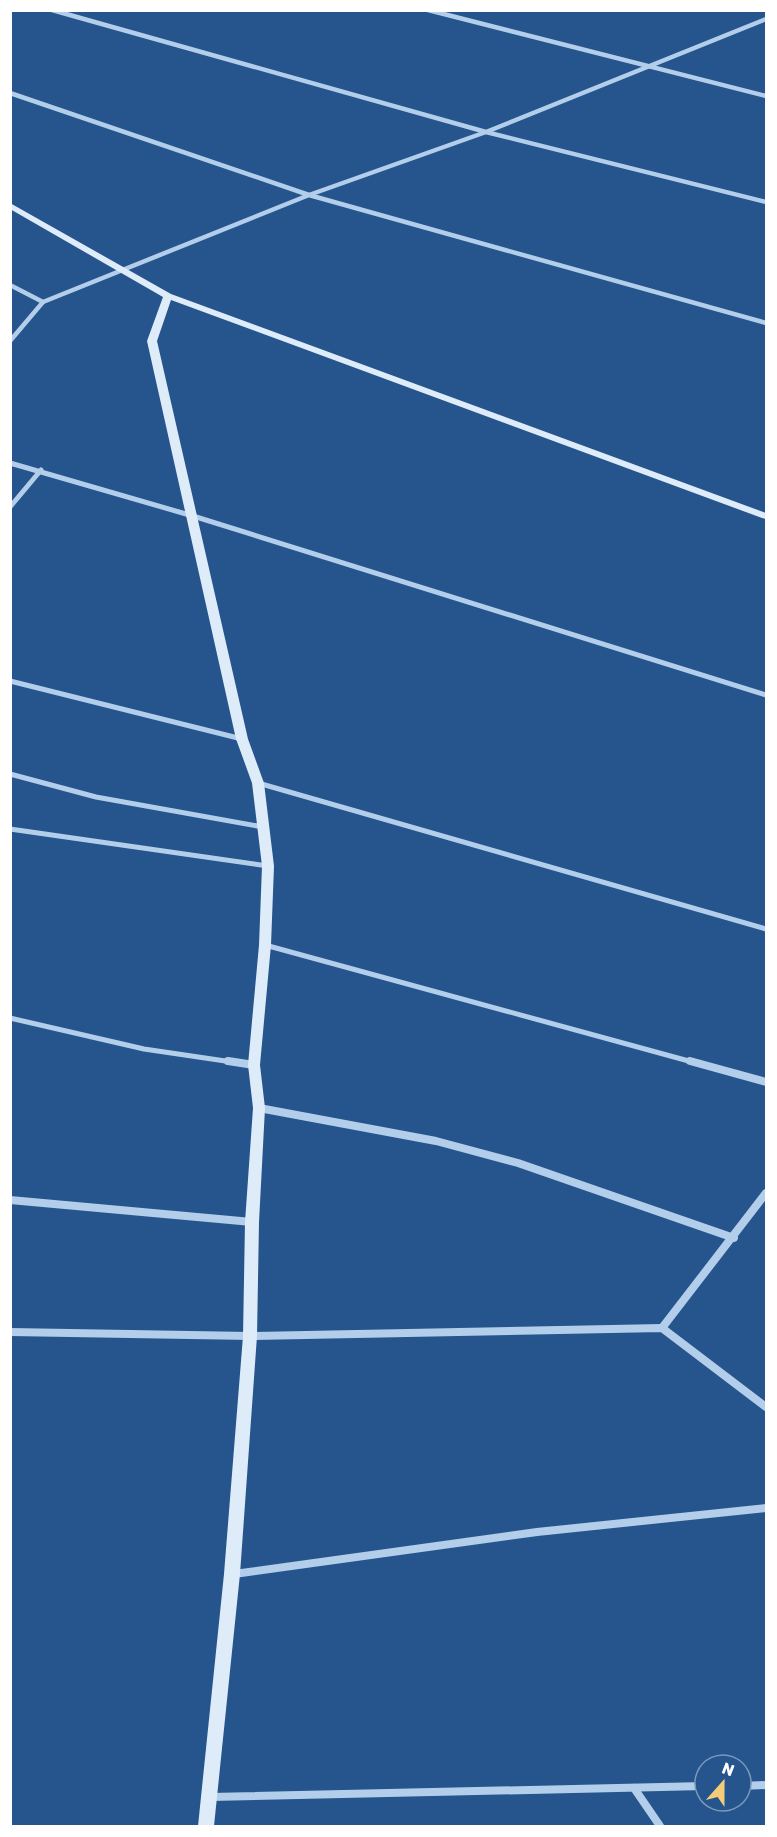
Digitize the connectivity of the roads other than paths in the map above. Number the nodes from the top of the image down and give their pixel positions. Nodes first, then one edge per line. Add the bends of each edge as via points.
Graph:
1 (52, 10) edge
2 (428, 10) edge
3 (766, 19) edge
4 (646, 66) junction
5 (10, 93) edge
6 (766, 96) edge
7 (486, 132) junction
8 (309, 195) junction
9 (766, 202) edge
10 (10, 205) edge
11 (123, 270) junction
12 (10, 285) edge
13 (168, 296) junction
14 (44, 302) junction
15 (766, 323) edge
16 (10, 341) edge
17 (10, 463) edge
18 (41, 470) junction
19 (10, 507) edge
20 (193, 516) junction
21 (766, 516) edge
22 (10, 681) edge
23 (766, 695) edge
24 (242, 740) junction
25 (10, 774) edge
26 (258, 783) junction
27 (264, 827) junction
28 (10, 829) edge
29 (268, 866) junction
30 (766, 929) edge
31 (265, 945) junction
32 (10, 1018) edge
33 (254, 1065) junction
34 (766, 1082) edge
35 (258, 1108) junction
36 (766, 1193) edge
37 (10, 1200) edge
38 (252, 1222) junction
39 (734, 1238) junction
40 (662, 1328) junction
41 (10, 1332) edge
42 (250, 1336) junction
43 (766, 1407) edge
44 (766, 1508) edge
45 (232, 1574) junction
46 (693, 1786) edge
47 (634, 1788) junction
48 (209, 1797) junction
49 (206, 1827) edge
50 (660, 1827) edge

1 - 7 street
2 - 4 street
3 - 4 street
4 - 6 street
4 - 7 street
5 - 8 street
7 - 8 street
7 - 9 street
8 - 11 street
8 - 15 street
10 - 11 street
11 - 13 street
11 - 14 street
12 - 14 street
13 - 20 street via 152,341
13 - 21 street
14 - 16 street
17 - 18 street
18 - 19 street
18 - 20 street
20 - 23 street
20 - 24 street
22 - 24 street
24 - 26 street
25 - 27 street via 96,797
26 - 27 street
26 - 30 street
27 - 29 street
28 - 29 street
29 - 31 street
31 - 33 street
31 - 34 street
32 - 33 street via 144,1049
33 - 35 street
35 - 38 street
35 - 39 street via 436,1141 497,1157
36 - 39 street
37 - 38 street
38 - 42 street
39 - 40 street
40 - 42 street
40 - 43 street
41 - 42 street
42 - 45 street
44 - 45 street via 537,1532
45 - 48 street
46 - 47 street
47 - 48 street
47 - 50 street
48 - 49 street

